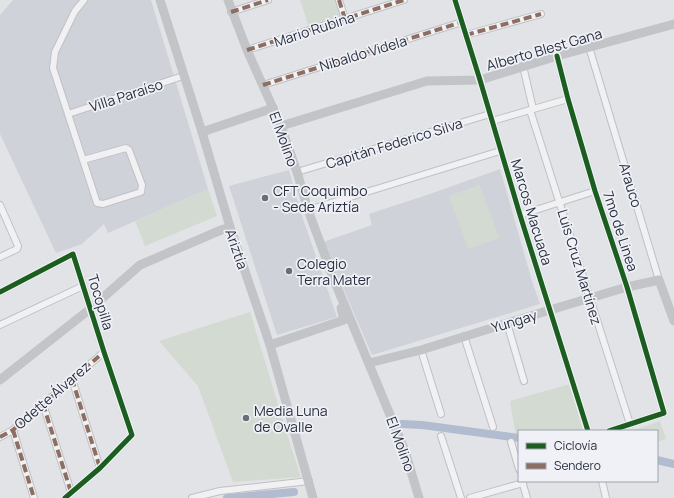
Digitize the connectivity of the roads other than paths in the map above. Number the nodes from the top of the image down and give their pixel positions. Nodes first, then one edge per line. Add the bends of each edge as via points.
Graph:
1 (84, 0) edge
2 (160, 0) edge
3 (228, 0) edge
4 (268, 0) edge
5 (339, 0) edge
6 (404, 0) edge
7 (455, 0) edge
8 (231, 12) junction
9 (541, 14) dead end
10 (345, 19) junction
11 (462, 22) junction
12 (674, 24) edge
13 (466, 35) junction
14 (589, 47) junction
15 (247, 50) junction
16 (557, 56) junction
17 (523, 66) junction
18 (184, 76) junction
19 (480, 80) junction
20 (263, 84) junction
21 (568, 99) junction
22 (274, 108) junction
23 (532, 109) junction
24 (68, 114) junction
25 (491, 117) junction
26 (281, 126) junction
27 (202, 132) junction
28 (500, 151) junction
29 (82, 160) junction
30 (297, 172) junction
31 (595, 191) junction
32 (560, 202) junction
33 (0, 205) edge
34 (308, 210) junction
35 (520, 215) junction
36 (230, 227) junction
37 (0, 256) edge
38 (334, 280) junction
39 (659, 280) junction
40 (83, 286) junction
41 (627, 287) junction
42 (0, 292) edge
43 (589, 299) junction
44 (90, 309) junction
45 (550, 310) junction
46 (674, 321) edge
47 (507, 323) junction
48 (0, 326) edge
49 (464, 336) junction
50 (270, 345) junction
51 (421, 350) junction
52 (104, 352) junction
53 (369, 363) junction
54 (72, 379) junction
55 (0, 380) edge
56 (524, 381) dead end
57 (43, 404) junction
58 (441, 414) dead end
59 (630, 424) junction
60 (493, 427) dead end
61 (13, 430) junction
62 (588, 430) edge
63 (612, 430) edge
64 (441, 436) dead end
65 (0, 437) edge
66 (511, 442) dead end
67 (518, 466) edge
68 (100, 468) junction
69 (308, 481) junction
70 (522, 482) edge
71 (602, 482) edge
72 (72, 492) junction
73 (34, 498) edge
74 (65, 498) edge
75 (192, 498) edge
76 (313, 498) edge
77 (419, 498) edge
78 (461, 498) edge
79 (470, 498) edge
80 (527, 498) edge
81 (606, 498) edge

1 - 24 street via 75,11 55,52 53,68
2 - 18 street, Ariztía
3 - 8 street, El Molino
4 - 8 street
5 - 10 street
6 - 10 street, Mario Rubina
7 - 11 street, Marcos Macuada
8 - 15 street, El Molino
9 - 13 street
10 - 15 street, Mario Rubina
11 - 13 street, Marcos Macuada
11 - 20 street, Nibaldo Videla
12 - 14 street, Alberto Blest Gana
13 - 19 street, Marcos Macuada
14 - 16 street, Alberto Blest Gana
14 - 39 street, Arauco
15 - 20 street, El Molino
16 - 17 street, Alberto Blest Gana
16 - 21 street, 7mo de Linea
17 - 19 street, Alberto Blest Gana
17 - 23 street, Luis Cruz Martínez
18 - 24 street, Villa Paraíso
18 - 27 street, Ariztía
19 - 25 street, Marcos Macuada
19 - 26 street, Alberto Blest Gana via 427,81
20 - 22 street, El Molino
21 - 23 street, Capitán Federico Silva
21 - 31 street, 7mo de Linea
22 - 26 street, El Molino
22 - 27 street
23 - 25 street, Capitán Federico Silva
23 - 32 street, Luis Cruz Martínez
24 - 29 street
25 - 28 street, Marcos Macuada
25 - 30 street, Capitán Federico Silva
26 - 30 street, El Molino
27 - 36 street, Ariztía
28 - 34 street
28 - 35 street, Marcos Macuada
29 - 29 street via 97,203 103,204 140,192 142,185 126,148
30 - 34 street, El Molino
31 - 32 street
31 - 41 street, 7mo de Linea
32 - 35 street
32 - 43 street, Luis Cruz Martínez
33 - 37 street via 18,246
34 - 38 street, El Molino
35 - 45 street, Marcos Macuada
36 - 44 street via 140,265
36 - 50 street, Ariztía
38 - 50 street, El Molino via 344,320
38 - 53 street, El Molino
39 - 41 street, Yungay
39 - 46 street, Arauco
40 - 42 street, Tocopilla via 73,254
40 - 44 street, Tocopilla
40 - 48 street
41 - 43 street, Yungay
41 - 59 street, 7mo de Linea via 664,413
43 - 45 street, Yungay
43 - 59 street, Luis Cruz Martínez
44 - 52 street, Tocopilla
44 - 55 street
45 - 47 street, Yungay
45 - 62 street, Marcos Macuada
47 - 49 street, Yungay
47 - 56 street
49 - 51 street, Yungay
49 - 60 street
50 - 69 street, Ariztía
51 - 53 street, Yungay
51 - 58 street
52 - 54 street, Odette Álvarez
52 - 68 street, Tocopilla via 132,435
53 - 77 street, El Molino via 405,451
54 - 57 street, Odette Álvarez
54 - 68 street
57 - 61 street, Odette Álvarez
57 - 72 street
59 - 63 street
61 - 65 street, Odette Álvarez
61 - 73 street
64 - 78 street
66 - 67 street
68 - 72 street
69 - 75 street via 220,491
69 - 76 street, Ariztía
70 - 79 street
70 - 80 street
71 - 81 street
72 - 74 street

